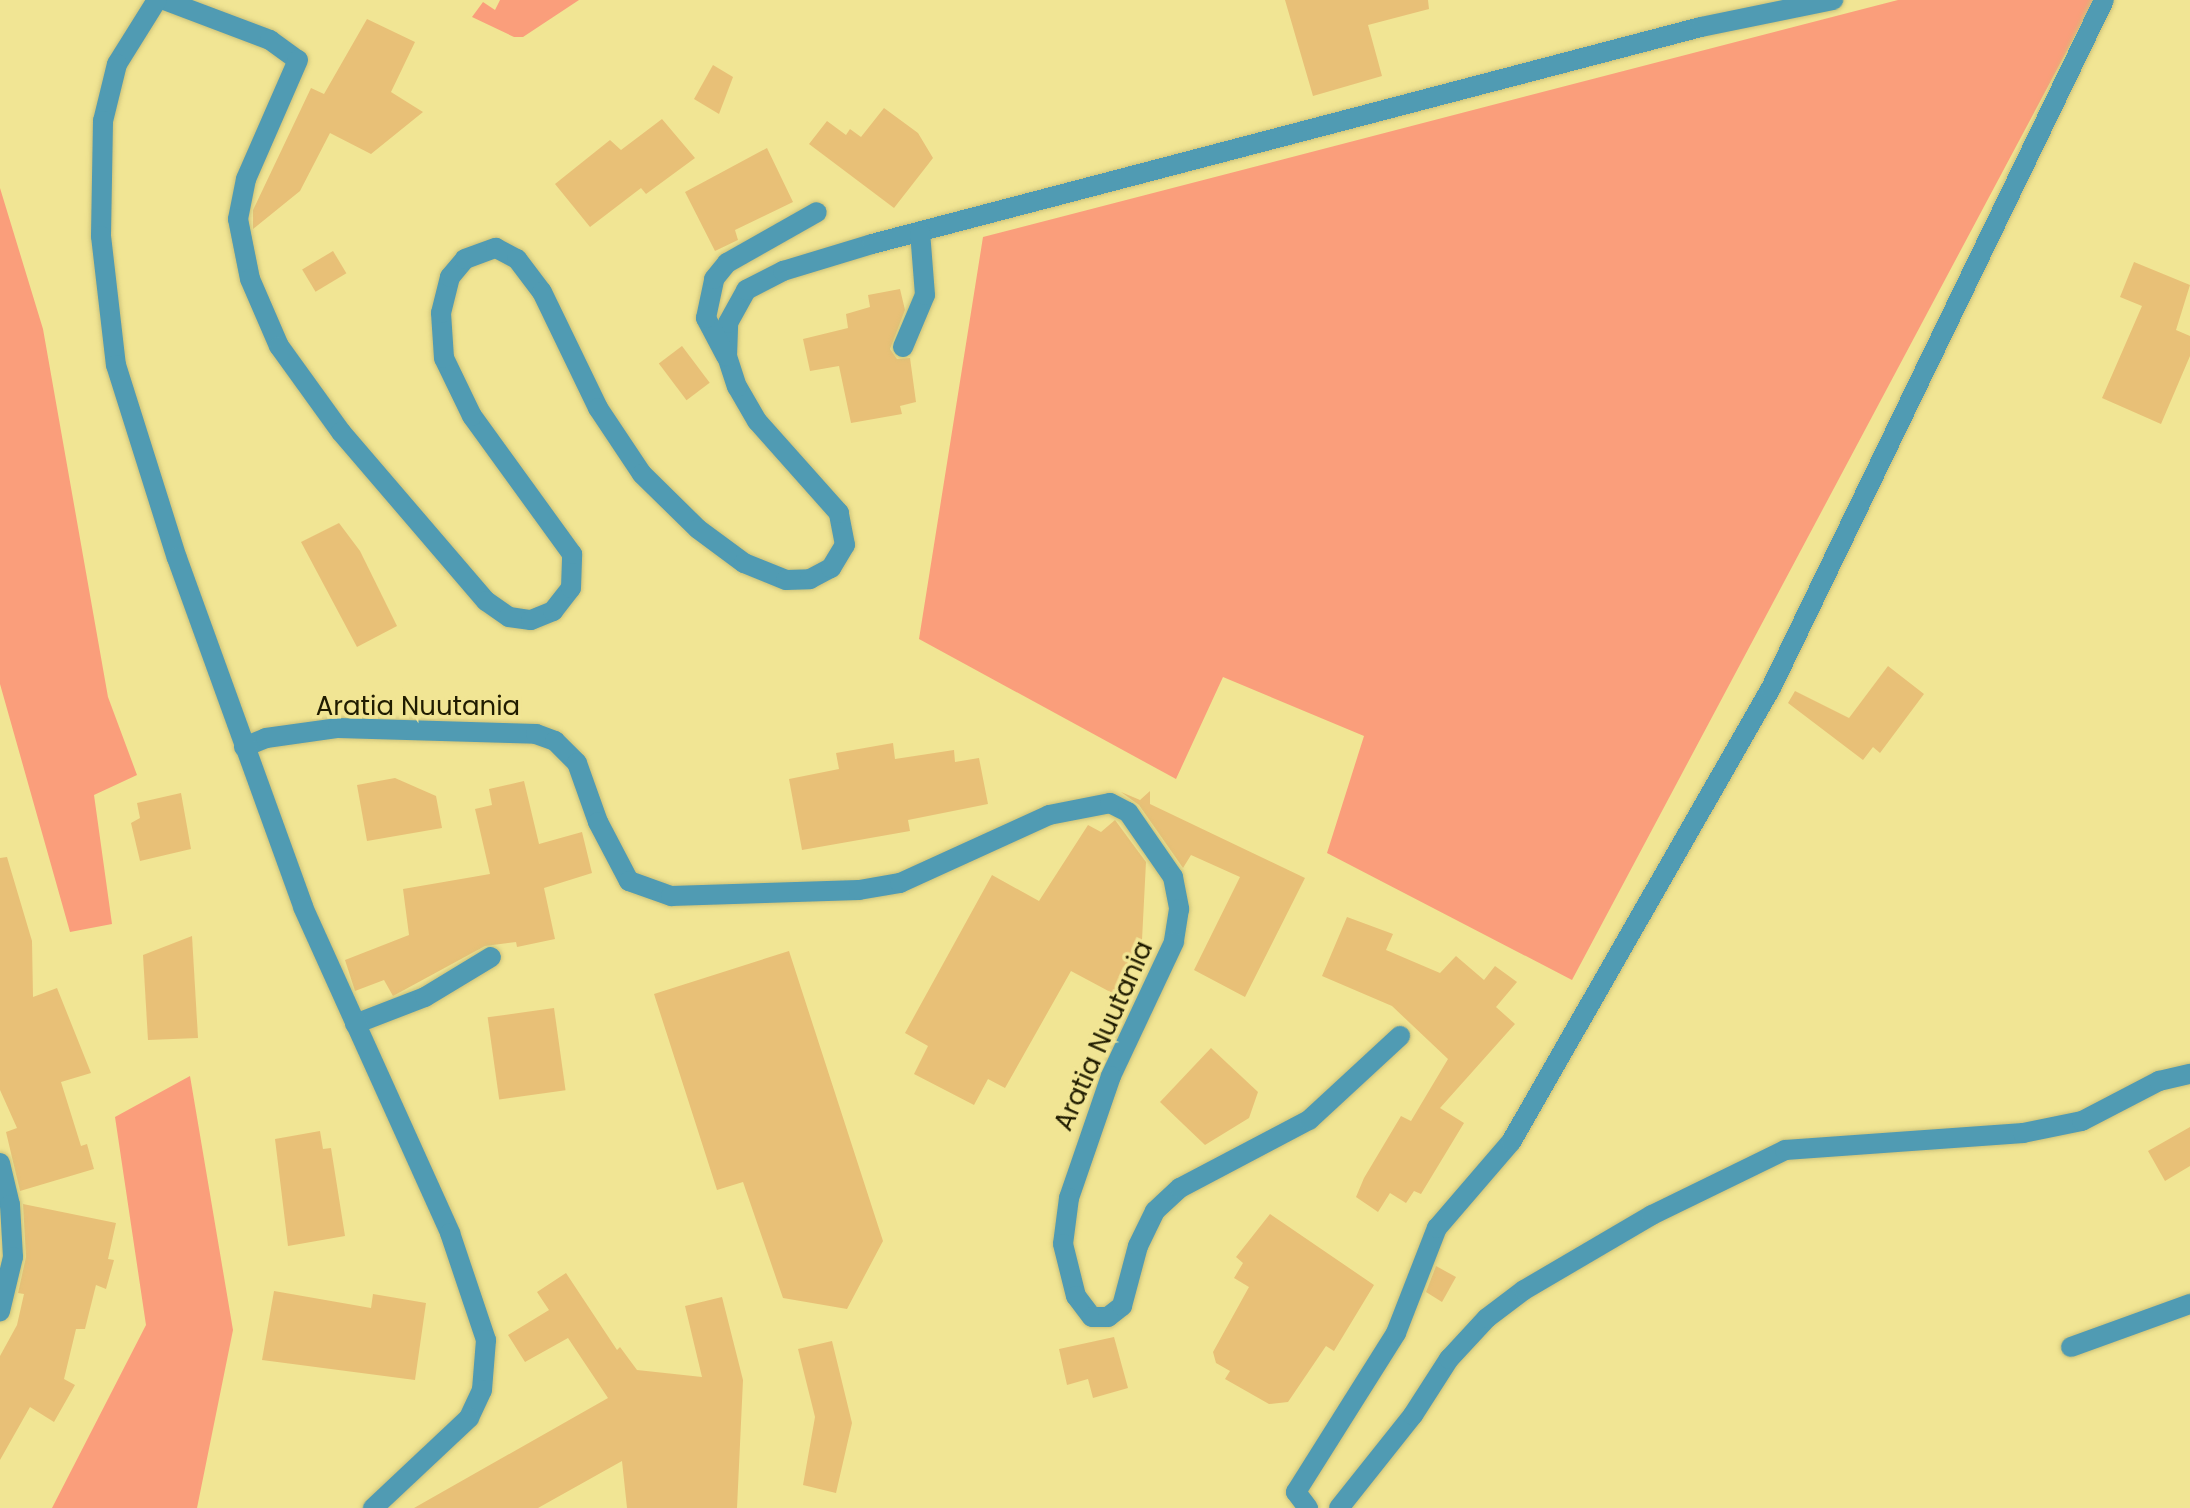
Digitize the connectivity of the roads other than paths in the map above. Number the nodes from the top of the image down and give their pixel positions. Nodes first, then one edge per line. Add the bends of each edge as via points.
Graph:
1 (157, 0) edge
2 (164, 0) edge
3 (1833, 0) edge
4 (2104, 0) edge
5 (817, 212) dead end
6 (920, 232) junction
7 (903, 347) dead end
8 (727, 357) junction
9 (244, 747) junction
10 (491, 957) dead end
11 (355, 1024) junction
12 (1400, 1036) dead end
13 (2190, 1074) edge
14 (0, 1163) edge
15 (2190, 1304) edge
16 (0, 1311) edge
17 (2071, 1347) dead end
18 (373, 1508) edge
19 (1308, 1508) edge
20 (1339, 1508) edge

1 - 9 street via 117,64 103,121 101,236 116,365
2 - 8 street via 270,40 298,60 246,179 238,219 250,279 279,346 341,432 486,601 509,617 531,620 553,611 571,588 572,554 472,416 444,358 441,313 450,277 465,259 496,248 517,259 542,292 598,408 642,474 698,529 744,563 786,580 810,579 831,568 845,545 839,513 757,421
3 - 6 street via 1701,27
4 - 19 street via 1771,688 1511,1142 1437,1228 1396,1333 1296,1492
5 - 8 street via 727,263 714,279 706,318
6 - 7 street via 925,295
6 - 8 street via 783,271 746,290 728,323
9 - 11 street via 319,948
9 - 12 street, Aratia Nuutania via 266,738 338,728 536,734 555,741 577,763 598,822 629,881 671,896 859,890 900,883 1049,815 1110,803 1128,812 1173,877 1179,909 1174,942 1095,1114 1069,1198 1063,1244 1076,1296 1092,1317 1108,1317 1122,1306 1138,1246 1155,1211 1171,1195 1242,1151 1279,1139 1309,1120
10 - 11 street via 425,997
11 - 18 street via 450,1233 486,1340 482,1390 469,1418
13 - 20 street via 2159,1081 2082,1121 2023,1133 1785,1150 1652,1215 1524,1290 1487,1318 1449,1359 1413,1415
14 - 16 street via 10,1205 13,1257
15 - 17 street

